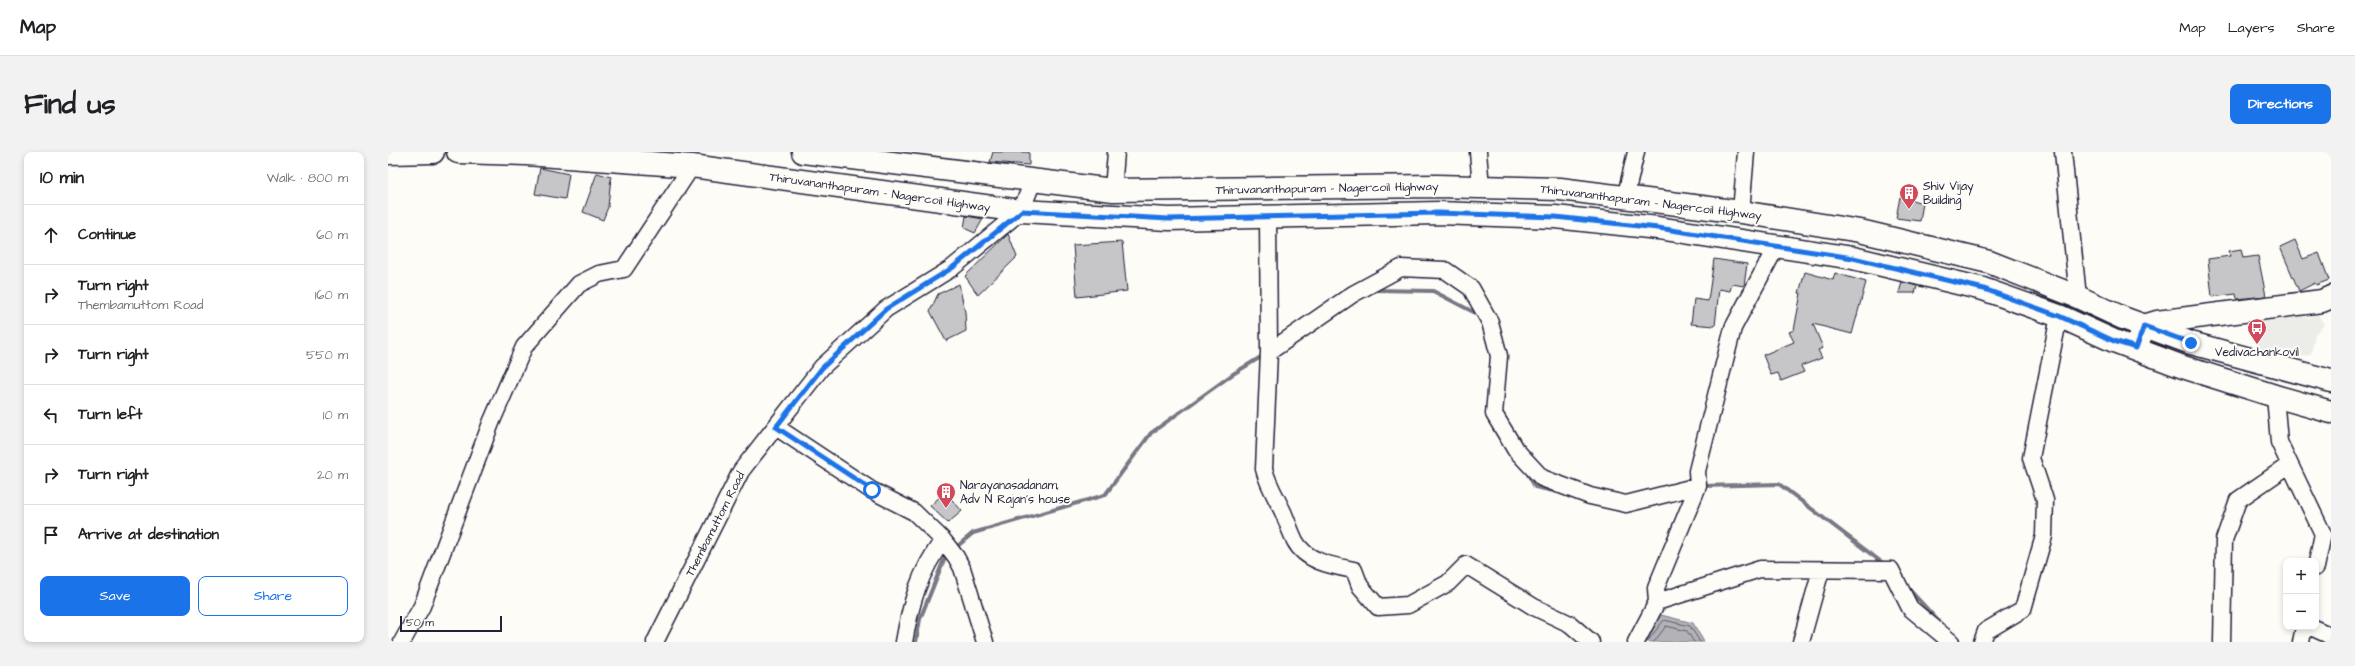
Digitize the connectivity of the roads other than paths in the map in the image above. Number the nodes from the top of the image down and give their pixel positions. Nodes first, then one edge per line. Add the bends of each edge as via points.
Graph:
1 (433, 152) edge
2 (458, 152) edge
3 (803, 152) edge
4 (1116, 152) edge
5 (1478, 152) edge
6 (1636, 152) edge
7 (1746, 152) edge
8 (2063, 152) edge
9 (388, 153) edge
10 (692, 166) junction
11 (1033, 181) junction
12 (1481, 187) junction
13 (1114, 190) junction
14 (1625, 199) junction
15 (1022, 211) junction
16 (1741, 212) junction
17 (1268, 218) junction
18 (1776, 247) junction
19 (2078, 297) junction
20 (2331, 298) edge
21 (2059, 316) junction
22 (2144, 326) junction
23 (2136, 348) junction
24 (1270, 352) junction
25 (2331, 381) edge
26 (2274, 396) junction
27 (2331, 412) edge
28 (776, 427) junction
29 (2289, 465) junction
30 (1698, 486) junction
31 (2327, 533) edge
32 (943, 540) junction
33 (2319, 558) edge
34 (1821, 570) junction
35 (1656, 602) junction
36 (2303, 630) edge
37 (2317, 630) edge
38 (2331, 636) edge
39 (402, 642) edge
40 (655, 642) edge
41 (904, 642) edge
42 (985, 642) edge
43 (1592, 642) edge
44 (1636, 642) edge
45 (1801, 642) edge
46 (1951, 642) edge
47 (1982, 642) edge
48 (2222, 642) edge
49 (2301, 642) edge

1 - 9 main road
2 - 10 main road, Thiruvananthapuram - Nagercoil Highway via 526,154
3 - 11 main road, Thiruvananthapuram - Nagercoil Highway
4 - 13 street
5 - 12 street
6 - 14 street
7 - 16 street
8 - 19 street
10 - 15 main road, Thiruvananthapuram - Nagercoil Highway
10 - 39 street via 624,269 599,274 579,284 524,347 491,424 422,606
11 - 13 main road, Thiruvananthapuram - Nagercoil Highway
11 - 15 street
12 - 13 main road, Thiruvananthapuram - Nagercoil Highway
12 - 14 main road, Thiruvananthapuram - Nagercoil Highway via 1560,189
14 - 16 main road, Thiruvananthapuram - Nagercoil Highway
15 - 17 main road, Thiruvananthapuram - Nagercoil Highway via 1169,219
15 - 28 street, Thembamuttom Road via 952,268 886,309 822,368
16 - 19 main road, Thiruvananthapuram - Nagercoil Highway via 1860,231 1990,262
17 - 18 main road, Thiruvananthapuram - Nagercoil Highway via 1438,213 1555,217 1658,228
17 - 24 street
18 - 21 main road, Thiruvananthapuram - Nagercoil Highway via 1853,258 1968,285
18 - 30 street via 1733,328 1698,471
19 - 22 main road, Thiruvananthapuram - Nagercoil Highway
20 - 22 main road via 2157,322
21 - 23 main road, Thiruvananthapuram - Nagercoil Highway
21 - 47 street via 2031,458 2045,500 2044,536 2023,609 1986,631
22 - 23 main road
22 - 25 main road, Thiruvananthapuram - Nagercoil Highway via 2191,343
23 - 26 main road, Thiruvananthapuram - Nagercoil Highway via 2183,367
24 - 30 street via 1353,294 1401,268 1445,270 1471,288 1490,322 1499,356 1494,414 1515,449 1542,478 1590,496 1626,504
24 - 43 street via 1264,469 1268,486 1283,510 1295,542 1306,554 1325,564 1354,570 1360,586 1378,607 1408,605 1448,583 1466,565 1534,606 1570,624
26 - 27 main road, Thiruvananthapuram - Nagercoil Highway
26 - 29 street via 2279,442
28 - 32 street via 872,490 914,512
28 - 40 street, Thembamuttom Road via 741,471
29 - 31 street
29 - 48 street via 2238,500 2224,540
30 - 35 street via 1656,588
31 - 33 street
32 - 41 street via 928,561 912,601
32 - 42 street via 956,557 974,601
34 - 35 street via 1760,570
34 - 45 street
34 - 46 street via 1892,570 1910,608
35 - 44 street
36 - 49 street
37 - 38 street

